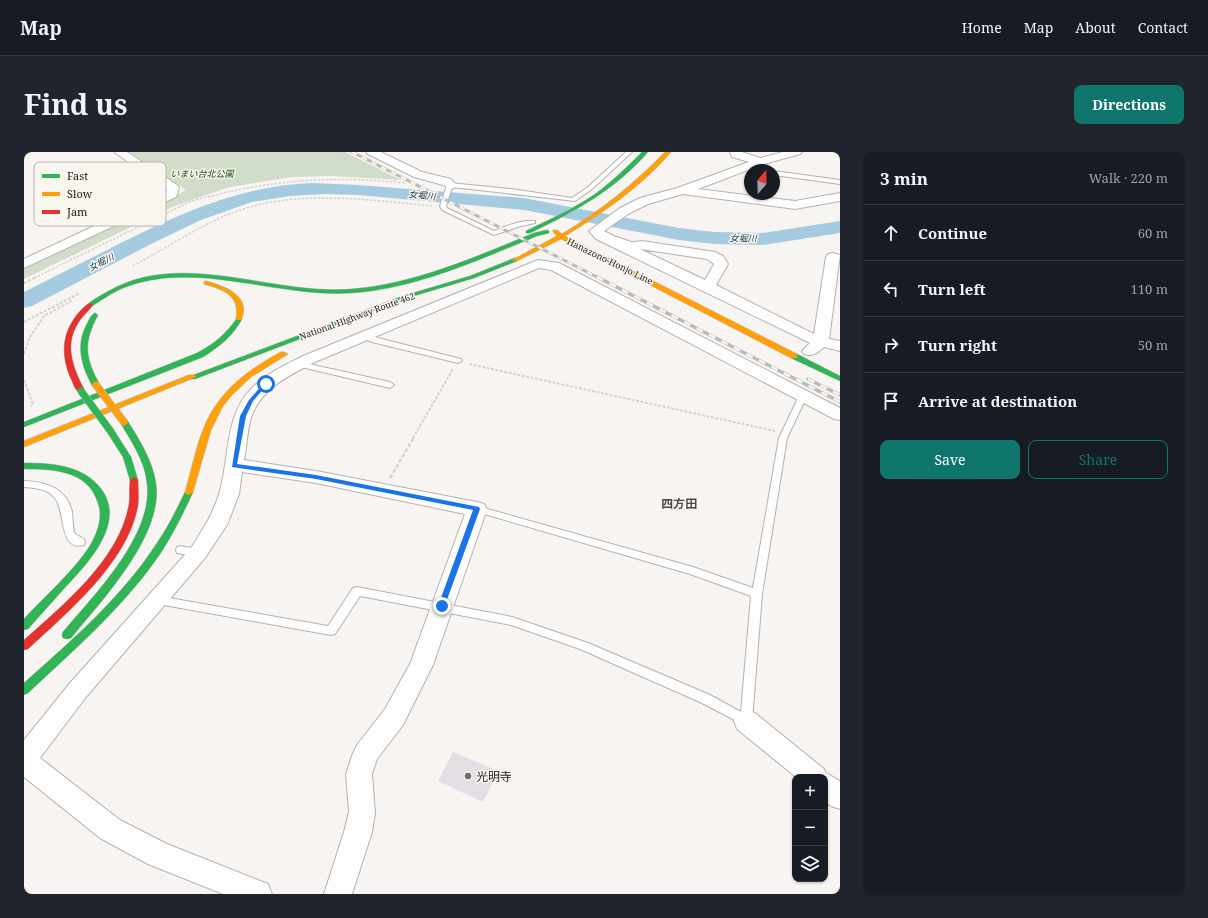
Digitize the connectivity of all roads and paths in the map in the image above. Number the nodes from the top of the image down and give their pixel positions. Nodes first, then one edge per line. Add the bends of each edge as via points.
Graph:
1 (120, 152) edge
2 (152, 152) edge
3 (342, 152) edge
4 (372, 152) edge
5 (629, 152) edge
6 (645, 152) edge
7 (653, 152) edge
8 (668, 152) edge
9 (736, 152) edge
10 (796, 152) edge
11 (148, 158) dead end
12 (155, 160) dead end
13 (135, 162) edge
14 (161, 162) edge
15 (166, 163) edge
16 (750, 164) edge
17 (762, 164) edge
18 (184, 169) dead end
19 (744, 170) edge
20 (780, 174) edge
21 (840, 174) edge
22 (425, 177) junction
23 (180, 182) dead end
24 (840, 182) edge
25 (166, 183) edge
26 (450, 185) junction
27 (681, 191) junction
28 (166, 197) edge
29 (840, 197) edge
30 (443, 206) junction
31 (166, 213) edge
32 (533, 222) dead end
33 (104, 226) edge
34 (140, 226) edge
35 (562, 234) junction
36 (617, 239) dead end
37 (633, 246) joint
38 (840, 258) edge
39 (24, 264) edge
40 (129, 268) dead end
41 (480, 274) junction
42 (404, 281) junction
43 (24, 283) edge
44 (708, 287) junction
45 (84, 291) dead end
46 (687, 291) dead end
47 (55, 309) dead end
48 (44, 311) junction
49 (24, 322) edge
50 (310, 322) dead end
51 (366, 336) junction
52 (315, 341) dead end
53 (821, 342) junction
54 (840, 346) edge
55 (811, 353) dead end
56 (218, 354) dead end
57 (297, 356) junction
58 (458, 362) junction
59 (840, 379) edge
60 (24, 380) edge
61 (390, 385) dead end
62 (803, 396) junction
63 (30, 408) dead end
64 (840, 415) edge
65 (24, 425) edge
66 (24, 429) edge
67 (785, 433) junction
68 (24, 444) edge
69 (234, 465) junction
70 (24, 466) edge
71 (24, 484) edge
72 (383, 490) junction
73 (477, 509) junction
74 (80, 542) dead end
75 (757, 594) junction
76 (158, 600) junction
77 (442, 606) junction
78 (24, 626) edge
79 (24, 646) edge
80 (24, 686) edge
81 (24, 690) edge
82 (746, 721) junction
83 (24, 760) edge
84 (811, 774) edge
85 (828, 787) edge
86 (840, 797) edge
87 (258, 894) edge
88 (338, 894) edge

1 - 13 street
2 - 11 path via 140,155
3 - 23 path via 347,155 267,179 200,195
4 - 22 street
5 - 26 lane via 573,200
6 - 42 main road via 616,180 584,203 555,219
7 - 35 main road, National Highway Route 462 via 623,184 568,222
8 - 35 main road, National Highway Route 462 via 645,177 607,208 582,225
9 - 16 street via 736,155
10 - 17 street
12 - 14 path
15 - 18 path
19 - 27 street
20 - 24 lane
21 - 24 lane
22 - 26 street
22 - 31 path via 406,183 352,178 301,179 260,184 220,192 189,202
25 - 28 street via 173,188 172,194
26 - 30 lane
27 - 29 street via 795,205
27 - 44 street via 652,198 624,211 596,231 601,236
30 - 32 lane via 494,233
30 - 40 path via 341,199 301,200 265,205 231,214
33 - 39 street
34 - 43 path
35 - 41 main road, National Highway Route 462 via 515,260
35 - 42 main road via 536,234 449,268
35 - 46 main road, Hanazono-Honjo Line
35 - 50 main road, National Highway Route 462 via 472,270 412,287
35 - 59 main road, Hanazono-Honjo Line
36 - 37 lane
37 - 44 street via 710,255 718,259 721,264
38 - 53 street via 833,258
41 - 52 main road
41 - 68 main road, National Highway Route 462 via 406,297 231,361
42 - 79 main road, bridge via 367,289 327,293 288,290 216,276 168,274 136,281 116,289 95,301 76,319 66,345 70,371 126,455 132,470 135,502 132,519 124,536 98,572 56,617
44 - 53 street
45 - 48 path
47 - 48 path
48 - 49 path
51 - 57 street
51 - 58 lane
51 - 62 street via 532,266 554,266 574,274
53 - 54 street
53 - 55 street
56 - 66 main road
57 - 61 lane
57 - 69 street via 250,401 243,416
57 - 81 main road via 263,365 227,394 212,419 182,510 159,549 103,616
58 - 67 path
58 - 72 path
60 - 63 path via 33,404
62 - 64 street
62 - 67 lane
65 - 80 main road, bridge via 203,353 225,338 238,322 241,314 238,300 216,285 178,280 151,284 136,288 113,300 89,323 82,341 84,360 96,385 124,422 147,461 153,490 152,506 141,538 129,556
67 - 75 lane
69 - 72 street
69 - 76 street via 229,494 218,525 189,552
70 - 78 main road via 58,468 86,478 103,496 105,518 96,543 86,558
71 - 74 lane via 37,485 58,493 66,506 69,533
72 - 73 street
73 - 75 lane via 693,571
73 - 77 street
75 - 82 lane
76 - 77 lane via 331,631 356,591
76 - 83 street via 78,690
77 - 82 lane via 512,621 584,646 706,699
77 - 88 street via 417,672 394,717 366,753 359,774 362,812
82 - 84 street
83 - 87 street via 110,829 158,854
85 - 86 street

